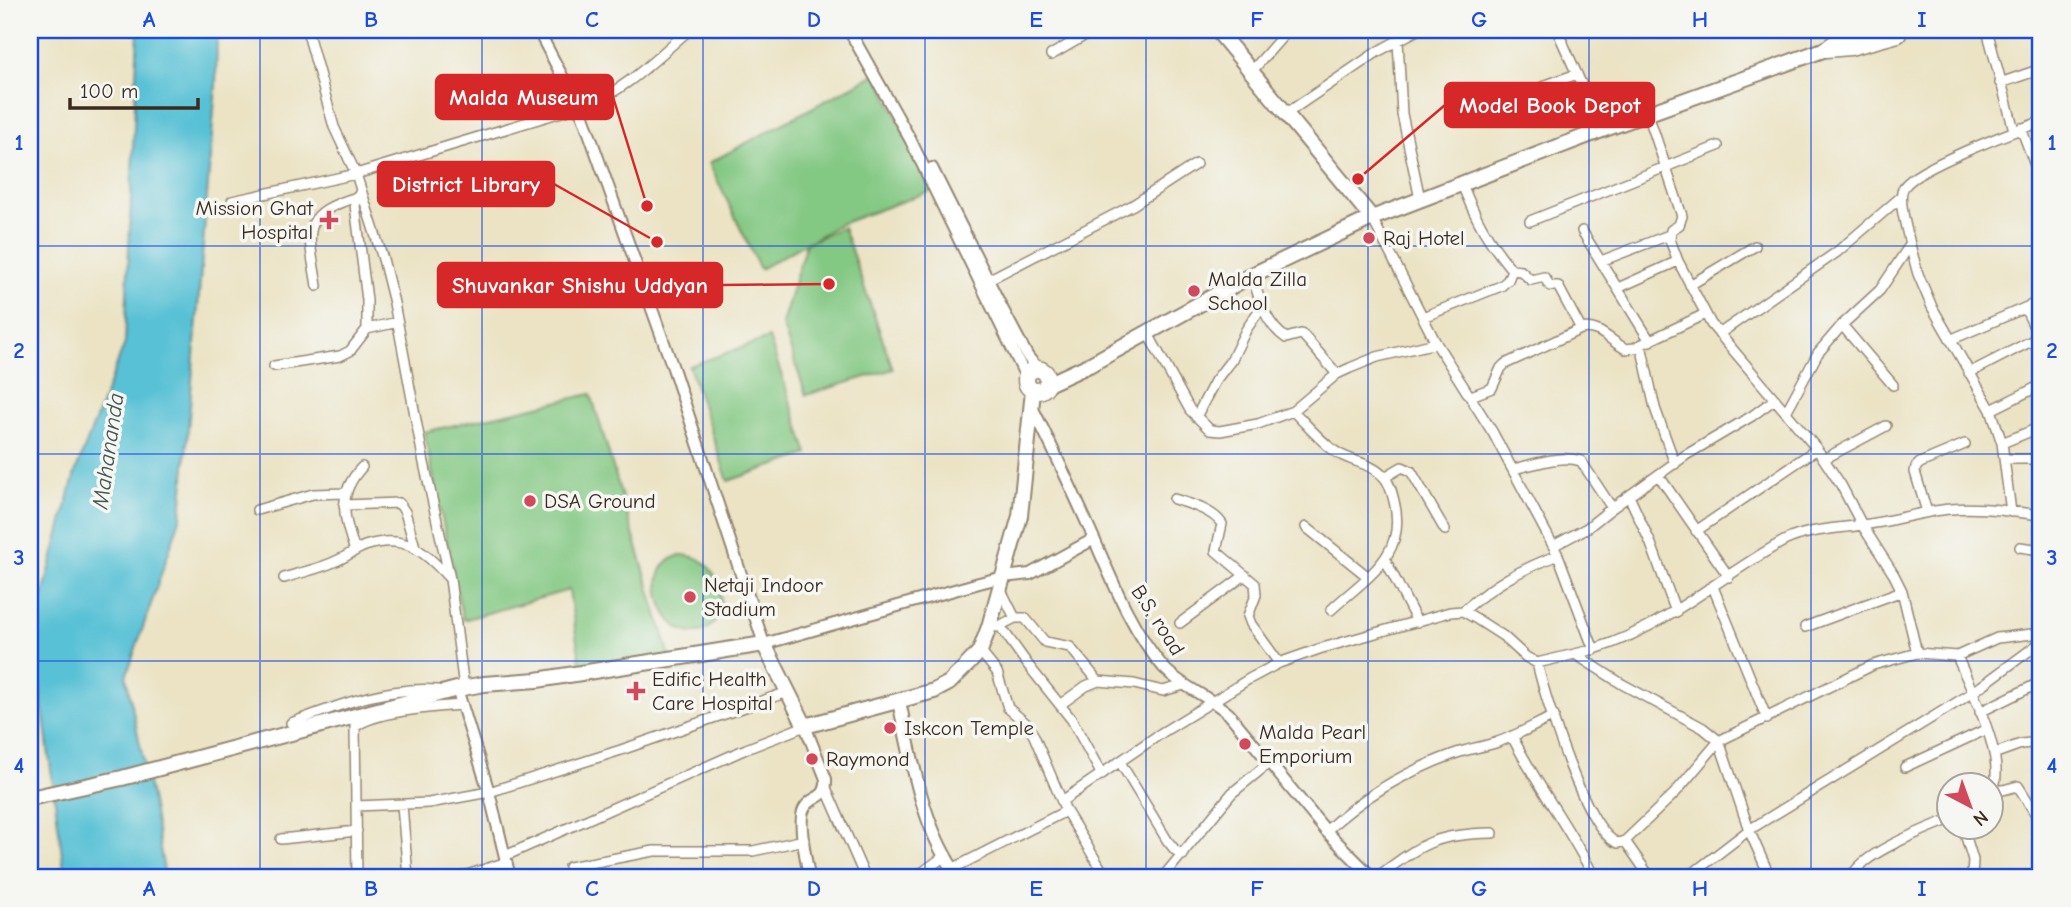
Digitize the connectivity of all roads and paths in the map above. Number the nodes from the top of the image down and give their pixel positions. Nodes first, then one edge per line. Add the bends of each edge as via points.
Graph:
1 (538, 30) edge
2 (689, 30) edge
3 (849, 30) edge
4 (858, 30) edge
5 (1094, 30) edge
6 (1217, 30) edge
7 (1288, 30) edge
8 (1417, 30) edge
9 (1557, 30) edge
10 (1854, 30) edge
11 (1987, 30) edge
12 (310, 31) edge
13 (1904, 31) edge
14 (1867, 35) edge
15 (1398, 41) junction
16 (1826, 49) junction
17 (1051, 55) dead end
18 (2041, 69) edge
19 (1252, 71) junction
20 (1577, 74) junction
21 (2000, 83) junction
22 (1532, 93) dead end
23 (578, 106) junction
24 (1287, 113) junction
25 (1648, 114) junction
26 (2041, 122) edge
27 (2018, 129) junction
28 (1602, 130) junction
29 (1718, 146) dead end
30 (1196, 164) dead end
31 (1665, 166) junction
32 (356, 174) junction
33 (2041, 181) edge
34 (1462, 184) junction
35 (359, 194) junction
36 (1900, 197) junction
37 (1420, 199) junction
38 (232, 201) dead end
39 (1372, 218) junction
40 (1530, 220) dead end
41 (1583, 231) dead end
42 (1669, 235) junction
43 (1910, 245) junction
44 (1755, 246) dead end
45 (1601, 261) junction
46 (1678, 261) junction
47 (1512, 270) junction
48 (1252, 275) junction
49 (988, 280) junction
50 (1690, 285) junction
51 (317, 286) dead end
52 (1618, 288) junction
53 (2041, 301) edge
54 (1262, 306) junction
55 (2025, 307) junction
56 (1705, 314) junction
57 (1423, 317) junction
58 (398, 322) junction
59 (1842, 325) junction
60 (367, 329) junction
61 (1581, 329) junction
62 (1147, 332) junction
63 (1719, 334) junction
64 (2038, 338) edge
65 (1950, 340) junction
66 (1436, 343) junction
67 (1645, 343) junction
68 (2041, 356) edge
69 (274, 366) dead end
70 (1969, 373) junction
71 (1336, 374) junction
72 (1893, 385) dead end
73 (2041, 385) edge
74 (1035, 386) junction
75 (1471, 396) junction
76 (1775, 399) junction
77 (1991, 410) junction
78 (1293, 411) junction
79 (1786, 412) junction
80 (1196, 417) junction
81 (1886, 426) dead end
82 (2041, 427) edge
83 (2002, 443) junction
84 (1965, 444) dead end
85 (1817, 449) junction
86 (1824, 459) junction
87 (2006, 459) junction
88 (2041, 459) edge
89 (1675, 464) junction
90 (362, 467) dead end
91 (1513, 469) junction
92 (1659, 476) junction
93 (1385, 477) junction
94 (345, 494) junction
95 (1629, 496) junction
96 (1174, 499) dead end
97 (344, 505) junction
98 (1612, 508) junction
99 (257, 510) dead end
100 (1927, 512) junction
101 (2011, 512) junction
102 (2041, 515) edge
103 (1863, 525) junction
104 (1306, 527) dead end
105 (1445, 530) dead end
106 (1696, 531) junction
107 (1094, 540) junction
108 (1553, 546) junction
109 (415, 547) junction
110 (2020, 547) dead end
111 (2041, 550) edge
112 (355, 551) junction
113 (1558, 555) junction
114 (1385, 559) junction
115 (1245, 575) junction
116 (1367, 576) junction
117 (1729, 577) junction
118 (284, 578) dead end
119 (450, 579) junction
120 (1001, 582) junction
121 (1713, 587) junction
122 (1902, 591) junction
123 (1331, 610) dead end
124 (1463, 611) junction
125 (1676, 612) junction
126 (1015, 618) junction
127 (1180, 622) dead end
128 (1417, 622) junction
129 (995, 626) junction
130 (1805, 627) dead end
131 (2041, 633) edge
132 (2041, 642) edge
133 (764, 644) junction
134 (1594, 650) junction
135 (980, 651) junction
136 (1917, 653) junction
137 (1575, 654) junction
138 (1957, 656) junction
139 (1279, 663) junction
140 (1537, 663) junction
141 (1098, 681) junction
142 (2041, 682) edge
143 (1184, 685) junction
144 (457, 689) junction
145 (788, 692) junction
146 (1972, 693) junction
147 (1214, 701) junction
148 (899, 702) junction
149 (1061, 704) junction
150 (462, 705) junction
151 (1980, 712) junction
152 (1554, 716) junction
153 (1767, 719) junction
154 (290, 723) dead end
155 (805, 726) junction
156 (1987, 729) junction
157 (1512, 736) junction
158 (1719, 741) junction
159 (2041, 742) edge
160 (1996, 752) junction
161 (1120, 762) junction
162 (1269, 763) junction
163 (1905, 767) dead end
164 (1997, 771) edge
165 (1102, 775) junction
166 (826, 788) junction
167 (2004, 790) edge
168 (489, 792) junction
169 (30, 798) edge
170 (1062, 801) junction
171 (402, 805) junction
172 (356, 806) junction
173 (1066, 811) junction
174 (2041, 822) edge
175 (1934, 826) edge
176 (1749, 830) junction
177 (357, 831) junction
178 (1326, 831) junction
179 (1493, 833) dead end
180 (281, 839) dead end
181 (804, 840) junction
182 (1625, 841) junction
183 (1968, 841) edge
184 (946, 855) junction
185 (1184, 855) junction
186 (506, 859) junction
187 (569, 867) dead end
188 (955, 873) edge
189 (1699, 874) edge
190 (357, 877) edge
191 (408, 877) edge
192 (461, 877) edge
193 (510, 877) edge
194 (809, 877) edge
195 (865, 877) edge
196 (916, 877) edge
197 (1106, 877) edge
198 (1163, 877) edge
199 (1374, 877) edge
200 (1594, 877) edge
201 (1650, 877) edge
202 (1688, 877) edge
203 (1770, 877) edge
204 (1852, 877) edge
205 (1972, 877) edge

1 - 23 street
2 - 23 street via 603,99
3 - 74 street via 910,139
4 - 49 street
5 - 17 street
6 - 19 main road
7 - 19 street
8 - 15 street
9 - 20 street
10 - 16 highway
11 - 21 street
12 - 32 street via 334,127
13 - 14 highway
14 - 16 highway via 1850,47
15 - 24 street
15 - 37 street via 1402,114
16 - 25 main road
18 - 21 street
19 - 24 main road
20 - 22 street
20 - 28 street
21 - 27 street
23 - 32 street
23 - 133 street via 673,368
24 - 39 main road
25 - 28 main road
25 - 31 street
26 - 27 street
27 - 33 street
27 - 36 street via 1912,179
28 - 34 main road
29 - 31 street
30 - 49 street via 1133,205
31 - 40 street
31 - 42 street via 1682,216
32 - 35 street
32 - 38 street
34 - 37 main road
34 - 47 street via 1488,240
35 - 51 street via 315,218 310,244
35 - 58 street via 383,259
35 - 60 street via 355,205
36 - 43 street
36 - 63 street via 1837,252
37 - 39 main road
39 - 48 main road
39 - 57 street
41 - 45 street
42 - 45 street
42 - 46 street
43 - 59 street via 1880,290
43 - 65 street via 1918,274
44 - 50 street
45 - 52 street
46 - 50 street
46 - 52 street
47 - 57 street via 1501,286
47 - 61 street via 1531,280 1544,277 1550,286 1558,286
48 - 54 street
48 - 62 main road
49 - 74 street via 1028,357
50 - 56 street
52 - 67 street
53 - 55 street
54 - 71 street via 1274,328 1283,336 1304,336
54 - 80 street
55 - 64 street
55 - 65 street
56 - 63 street
56 - 67 street
57 - 66 street
58 - 60 street
58 - 119 street
59 - 72 street
59 - 79 street via 1818,353
60 - 69 street via 350,351 340,356
61 - 67 street via 1595,329 1626,349
61 - 75 street via 1506,364 1492,388
62 - 74 main road
62 - 80 street
63 - 76 street
64 - 68 street
64 - 70 street
65 - 70 street
66 - 71 street via 1377,357
66 - 75 street
67 - 89 street via 1655,408
70 - 77 street
71 - 78 street
73 - 77 street
74 - 107 street, B.S. road
74 - 120 main road via 1014,535
75 - 91 street
76 - 79 street
76 - 89 street
77 - 83 street
78 - 80 street via 1220,431 1210,430
78 - 93 street via 1338,453
79 - 85 street
81 - 86 street
82 - 83 street
83 - 87 street
84 - 100 street via 1916,467
85 - 86 street
85 - 106 street
86 - 103 street
87 - 88 street
87 - 101 street
89 - 92 street
90 - 94 street
91 - 98 street via 1561,459 1581,461
91 - 108 street
92 - 95 street
92 - 106 street
93 - 105 street via 1402,467 1411,471
93 - 114 street via 1398,517 1394,545
94 - 97 street
94 - 99 street via 313,494
95 - 98 street
95 - 125 street
96 - 115 street via 1219,519 1216,551
97 - 109 street via 399,503
97 - 112 street
98 - 108 street
100 - 101 street via 1952,508
100 - 103 street
101 - 102 street
103 - 117 street via 1786,540
103 - 122 street
104 - 116 street
106 - 117 street
107 - 120 street via 1030,574
107 - 143 street, B.S. road via 1132,620 1164,667
108 - 113 street
109 - 112 street via 382,542
109 - 119 street
110 - 111 street
112 - 118 street
113 - 124 street via 1510,576
113 - 134 street
114 - 116 street
114 - 128 street
115 - 127 street
115 - 139 street via 1257,590 1249,609 1251,624
116 - 123 street
117 - 121 street
119 - 144 street
120 - 126 street
120 - 129 main road
120 - 133 street
121 - 125 street
121 - 153 street
122 - 130 street
122 - 136 street
124 - 128 street
124 - 140 street
125 - 134 street
126 - 129 street
126 - 141 street via 1025,618 1045,642 1070,647
128 - 139 street
129 - 135 main road
129 - 149 street
131 - 138 street via 1997,638
132 - 146 street
133 - 144 main road
133 - 145 main road
134 - 137 street
135 - 148 main road via 949,683
135 - 170 street via 997,672 1009,708 1028,725
136 - 138 street
136 - 153 street via 1873,665
137 - 140 street
137 - 158 street
138 - 146 street
139 - 147 street
140 - 152 street
141 - 143 street via 1163,691
141 - 149 street
142 - 151 street
143 - 147 street, B.S. road
144 - 150 street
144 - 154 street via 378,694
144 - 169 main road
145 - 155 main road
145 - 168 street
146 - 151 street
146 - 176 street
147 - 161 street
147 - 162 street, B.S. road
148 - 155 main road
148 - 184 main road via 922,796
149 - 165 street
150 - 168 street
150 - 172 street via 396,713 357,724
151 - 156 street
152 - 157 street
152 - 182 street via 1584,801 1607,836 1618,843
153 - 158 street
155 - 166 street
155 - 186 street
156 - 160 street
156 - 163 street
157 - 178 street via 1453,754 1373,793
157 - 200 street
158 - 176 street
158 - 182 street via 1675,793
159 - 160 street
160 - 164 street
161 - 165 street
161 - 185 street via 1167,841
162 - 178 street, B.S. road
162 - 185 street via 1231,793
165 - 170 street
166 - 181 street via 803,810
166 - 195 street
167 - 174 street via 2018,786
168 - 171 street
168 - 186 street
170 - 173 street
171 - 172 street
171 - 191 street
172 - 177 street
173 - 188 street
173 - 197 street
175 - 204 street via 1866,861
176 - 189 street
176 - 203 street
177 - 180 street
177 - 190 street
178 - 199 street, B.S. road
179 - 199 street via 1459,834 1428,842
181 - 187 street via 753,851 654,851
181 - 194 street
182 - 201 street
183 - 205 street
184 - 188 main road
184 - 196 street
185 - 198 street
186 - 192 street
186 - 193 street
189 - 202 street

